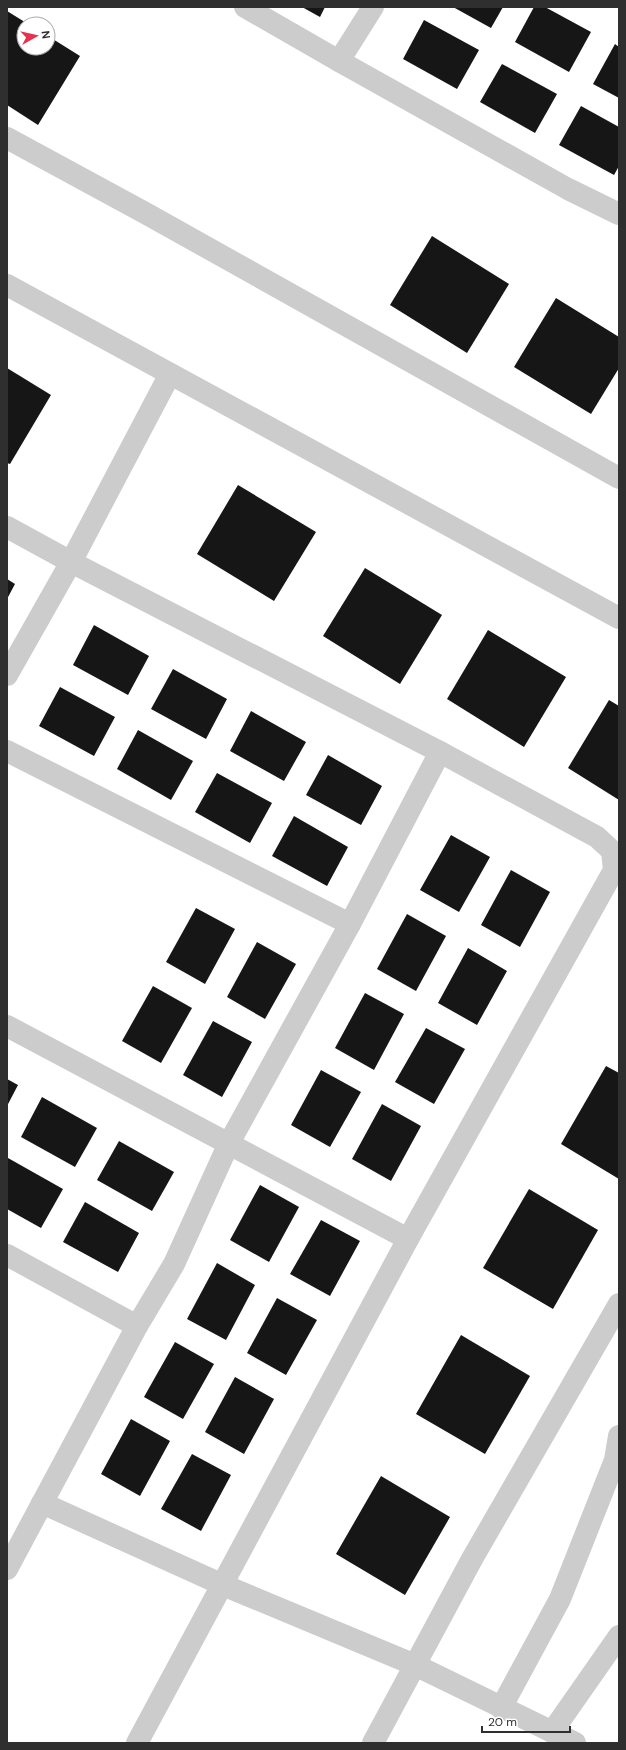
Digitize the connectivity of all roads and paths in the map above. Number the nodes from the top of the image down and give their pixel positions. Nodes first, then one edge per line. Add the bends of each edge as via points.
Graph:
1 (245, 7) edge
2 (373, 7) edge
3 (339, 61) junction
4 (7, 138) edge
5 (619, 214) edge
6 (7, 285) edge
7 (170, 374) junction
8 (619, 478) edge
9 (7, 528) edge
10 (71, 562) junction
11 (619, 618) edge
12 (7, 675) edge
13 (7, 751) edge
14 (440, 752) junction
15 (350, 924) junction
16 (7, 1026) edge
17 (229, 1143) junction
18 (408, 1239) junction
19 (7, 1256) edge
20 (619, 1304) edge
21 (137, 1326) junction
22 (619, 1436) edge
23 (42, 1503) junction
24 (7, 1569) edge
25 (223, 1585) junction
26 (619, 1636) edge
27 (415, 1665) junction
28 (501, 1708) junction
29 (552, 1732) junction
30 (137, 1743) edge
31 (373, 1743) edge
32 (575, 1743) edge

1 - 3 street
2 - 3 street
3 - 5 street via 568,189
4 - 8 street
6 - 7 street
7 - 10 street
7 - 11 street
9 - 10 street
10 - 12 street
10 - 14 street
13 - 15 street
14 - 15 street
14 - 18 street via 597,837 612,851 614,870
15 - 17 street
16 - 17 street
17 - 18 street
17 - 21 street via 174,1264
18 - 25 street
19 - 21 street
20 - 27 street via 472,1559
21 - 23 street
22 - 28 street via 615,1460 560,1599
23 - 24 street
23 - 25 street
25 - 27 street
25 - 30 street
26 - 29 street
27 - 28 street
27 - 31 street
28 - 29 street
29 - 32 street

